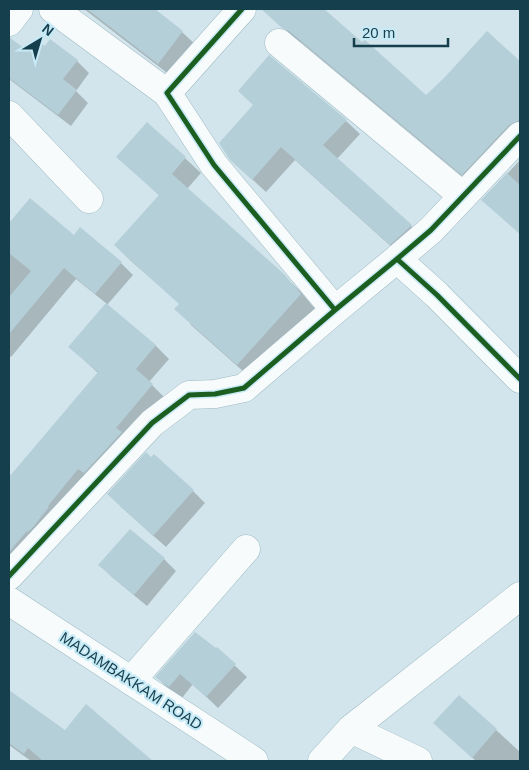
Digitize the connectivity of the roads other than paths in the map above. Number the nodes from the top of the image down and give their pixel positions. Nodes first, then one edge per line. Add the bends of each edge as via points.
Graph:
1 (19, 9) edge
2 (53, 9) edge
3 (242, 9) edge
4 (9, 22) edge
5 (280, 44) dead end
6 (166, 93) junction
7 (9, 115) edge
8 (520, 136) edge
9 (463, 196) junction
10 (89, 199) dead end
11 (396, 259) junction
12 (335, 310) junction
13 (518, 372) edge
14 (246, 549) dead end
15 (9, 576) edge
16 (520, 596) edge
17 (9, 600) edge
18 (131, 681) junction
19 (351, 728) junction
20 (254, 761) edge
21 (322, 761) edge
22 (418, 761) edge

1 - 4 street
2 - 6 street
3 - 6 street
5 - 9 street
6 - 12 street via 214,165
7 - 10 street
8 - 9 street
9 - 11 street via 431,230
11 - 12 street
11 - 13 street
12 - 15 street via 244,388 189,395 152,423
14 - 18 street
16 - 19 street
17 - 18 street, MADAMBAKKAM ROAD
18 - 20 street, MADAMBAKKAM ROAD
19 - 21 street
19 - 22 street

